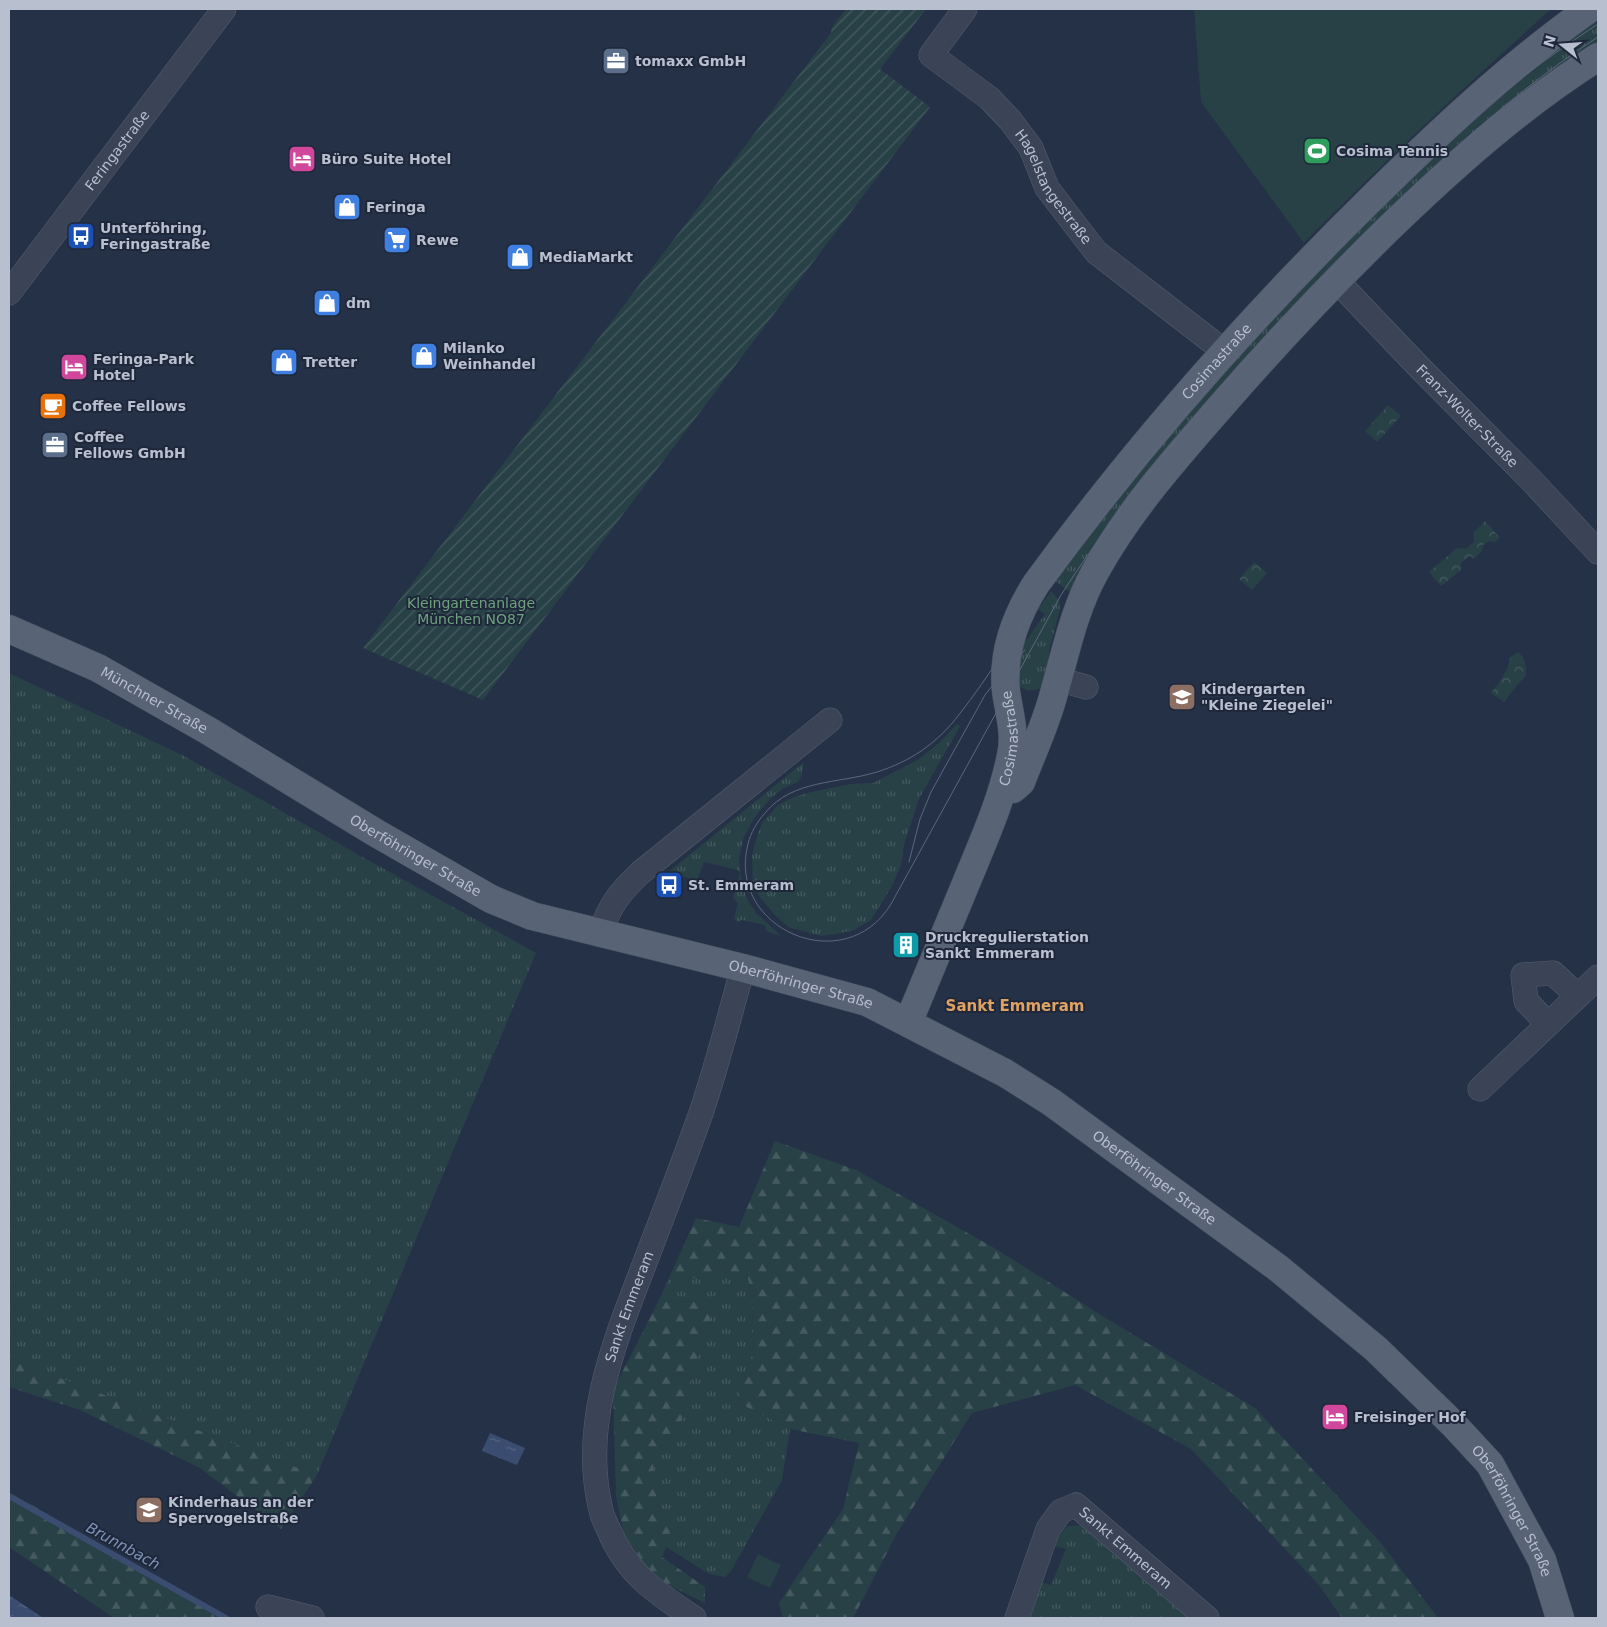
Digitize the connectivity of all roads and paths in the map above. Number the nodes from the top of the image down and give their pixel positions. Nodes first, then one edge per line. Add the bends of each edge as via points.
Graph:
1 (224, 9) edge
2 (965, 9) edge
3 (1589, 9) edge
4 (1598, 58) edge
5 (1336, 280) junction
6 (9, 293) edge
7 (1224, 351) junction
8 (1598, 552) edge
9 (9, 629) edge
10 (1006, 685) junction
11 (1056, 685) junction
12 (1086, 687) dead end
13 (830, 720) dead end
14 (294, 783) joint
15 (1000, 801) junction
16 (600, 933) junction
17 (743, 968) junction
18 (1598, 977) edge
19 (1578, 996) junction
20 (908, 1023) junction
21 (1548, 1024) junction
22 (1480, 1089) dead end
23 (268, 1607) dead end
24 (312, 1618) edge
25 (694, 1618) edge
26 (1018, 1618) edge
27 (1207, 1618) edge
28 (1560, 1618) edge

1 - 6 street, Feringastraße
2 - 7 street, Hagelstangestraße via 931,55 989,98 1010,120 1031,148 1047,188 1096,252
3 - 7 main road, Cosimastraße via 1551,36 1450,123 1333,236
4 - 5 main road, Cosimastraße via 1475,148
5 - 8 street, Franz-Wolter-Straße
5 - 11 main road, Cosimastraße via 1208,421 1148,492 1115,539 1078,606
7 - 10 main road, Cosimastraße via 1125,469 1036,584 1016,620 1009,643
9 - 14 main road, Münchner Straße via 98,668
10 - 11 main road via 1029,702 1046,700
10 - 15 main road, Cosimastraße via 1013,742
11 - 12 street
11 - 15 main road, Cosimastraße via 1021,782
13 - 16 street via 630,882 608,912
14 - 16 main road, Oberföhringer Straße via 491,899 532,916
15 - 20 main road, Cosimastraße
16 - 17 main road, Oberföhringer Straße
17 - 20 main road, Oberföhringer Straße via 867,1002
17 - 25 street, Sankt Emmeram via 701,1113 622,1326 605,1377 595,1422 594,1467 601,1511 615,1546 638,1576
18 - 19 street
19 - 21 street
19 - 21 street via 1553,973 1523,975 1526,1001
20 - 28 main road, Oberföhringer Straße via 1005,1073 1051,1102 1278,1268 1376,1349 1490,1464 1542,1560
21 - 22 street
23 - 24 street
26 - 27 street, Sankt Emmeram via 1048,1529 1060,1512 1076,1505

